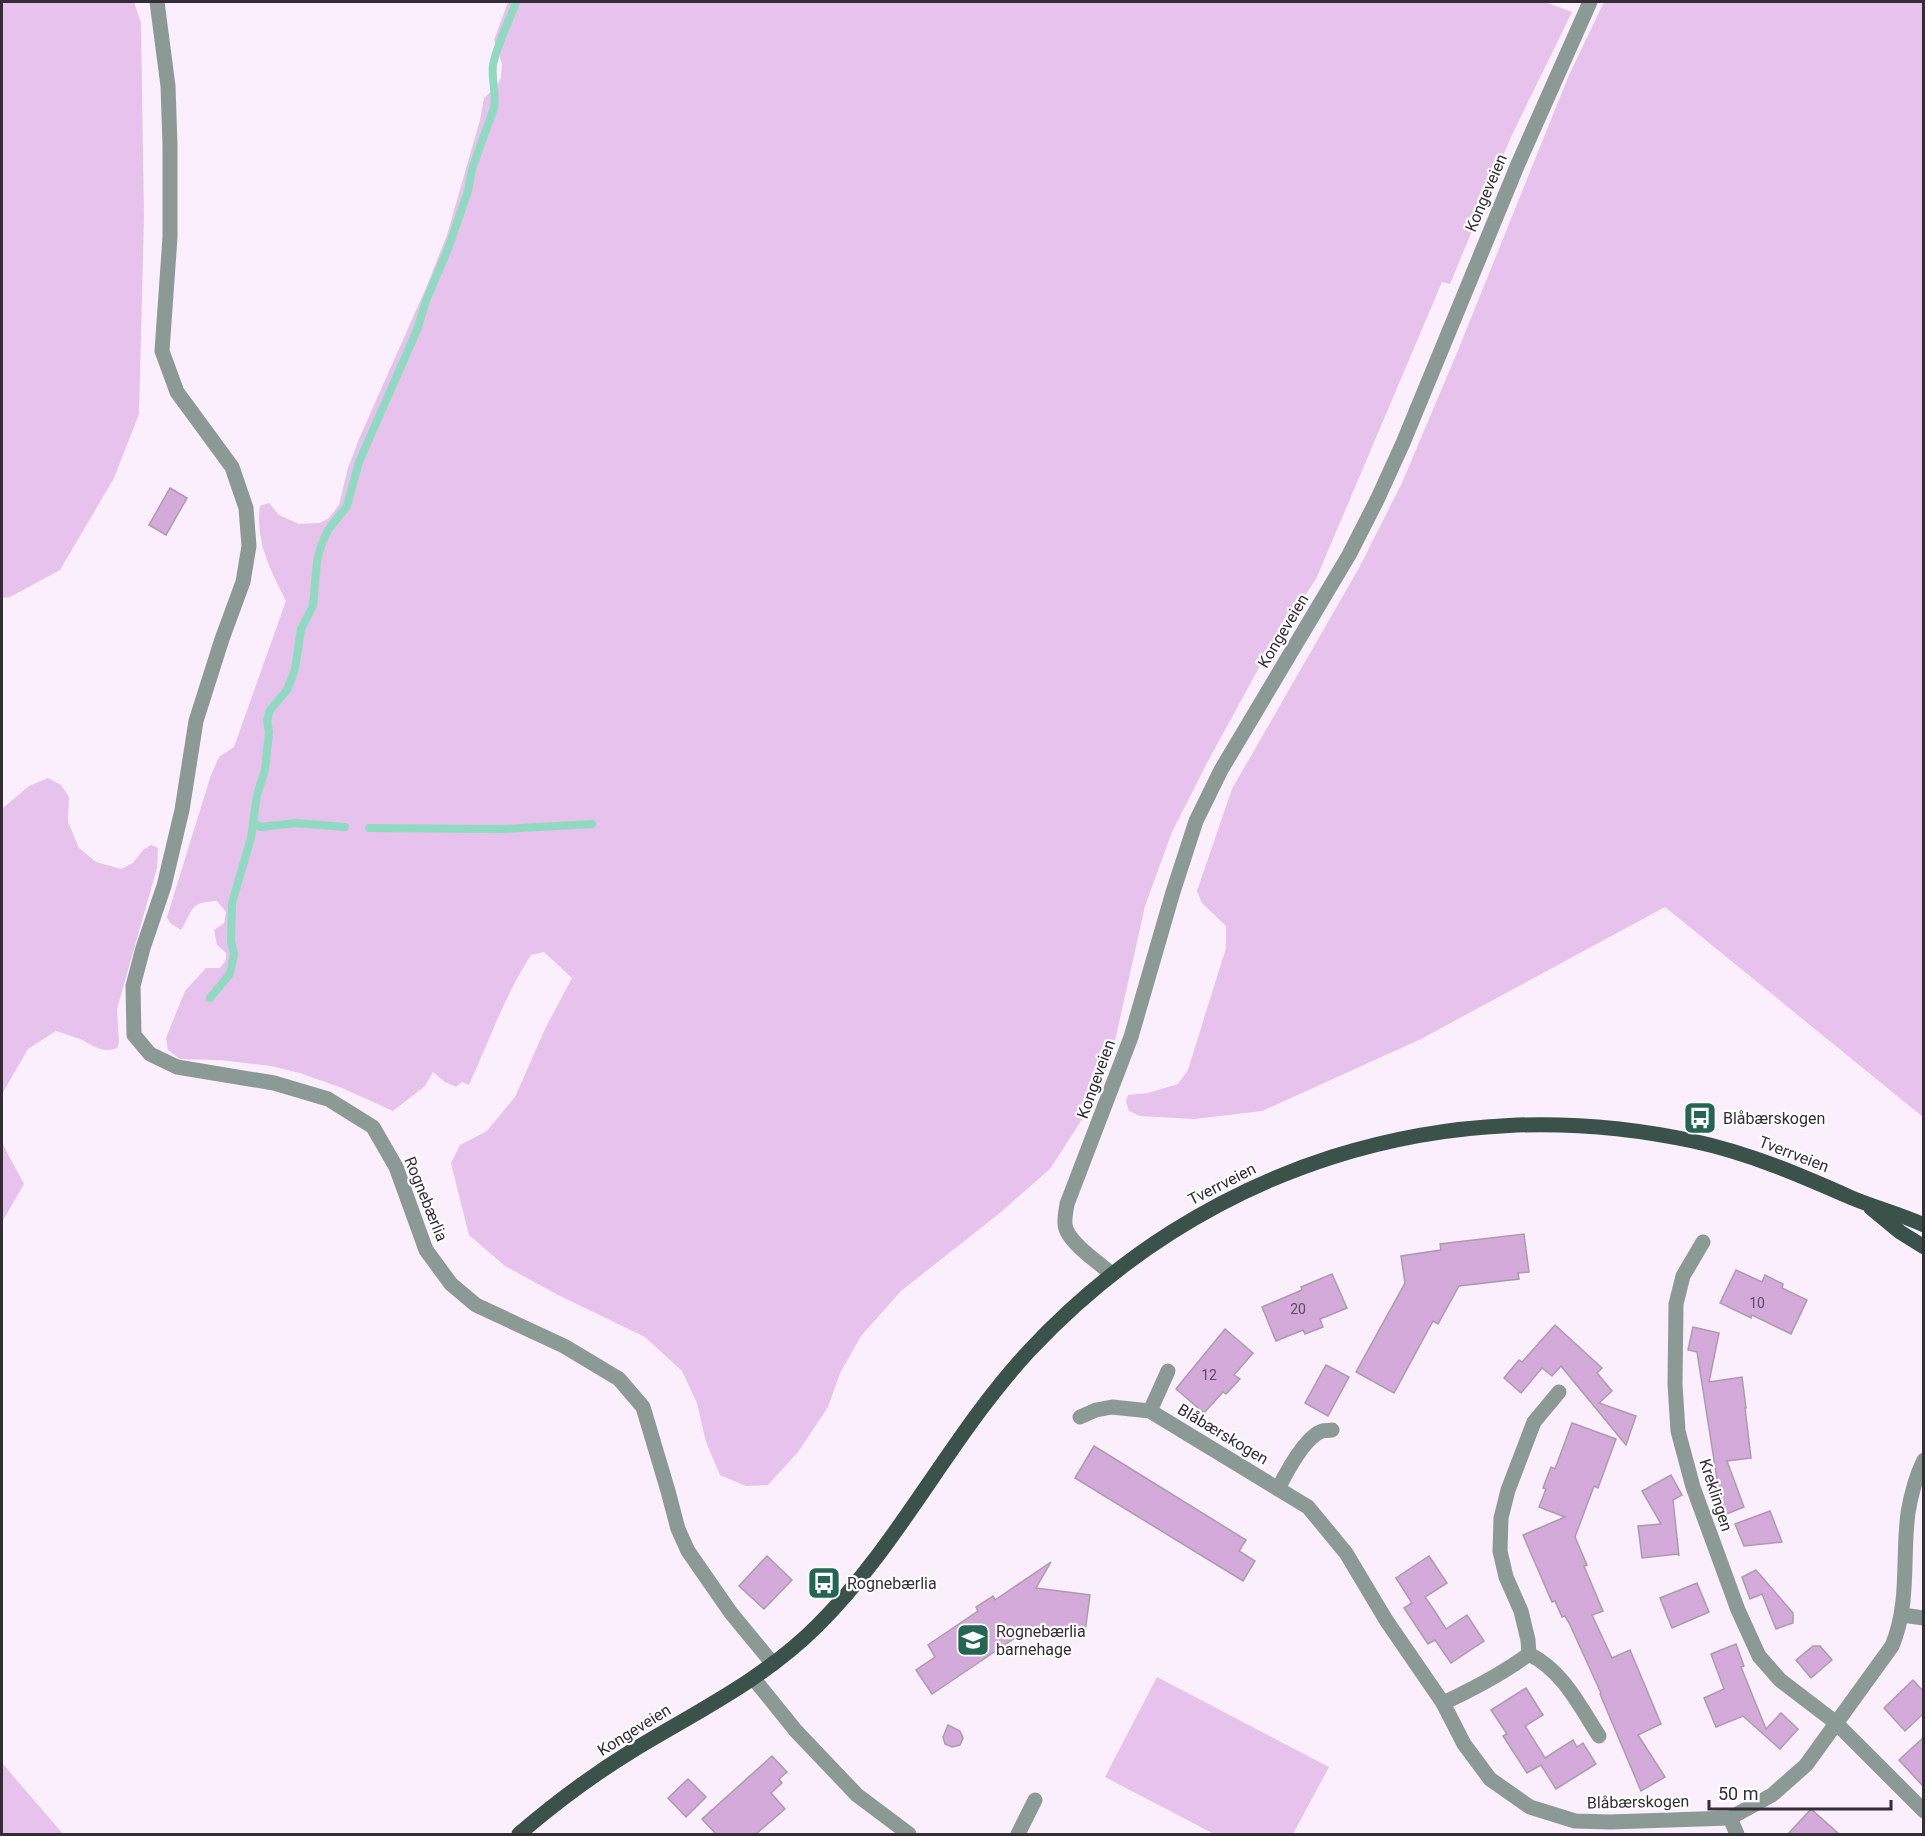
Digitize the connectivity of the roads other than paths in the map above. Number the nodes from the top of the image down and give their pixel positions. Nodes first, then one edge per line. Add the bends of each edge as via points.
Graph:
1 (157, 2) edge
2 (1590, 2) edge
3 (1864, 1202) junction
4 (1923, 1225) edge
5 (1703, 1242) dead end
6 (1923, 1247) edge
7 (1112, 1274) junction
8 (1167, 1371) dead end
9 (1559, 1392) dead end
10 (1150, 1410) junction
11 (1080, 1417) dead end
12 (1332, 1430) dead end
13 (1923, 1460) edge
14 (1278, 1489) junction
15 (1902, 1615) junction
16 (1923, 1618) edge
17 (1529, 1654) junction
18 (773, 1664) junction
19 (754, 1679) junction
20 (1443, 1703) junction
21 (1835, 1722) junction
22 (1599, 1736) dead end
23 (1035, 1800) dead end
24 (1923, 1811) edge
25 (1730, 1818) junction
26 (519, 1834) edge
27 (909, 1834) edge
28 (1018, 1834) edge
29 (1737, 1834) edge

1 - 18 street, Rognebærlia via 168,86 170,145 170,237 162,351 177,392 232,467 246,508 249,546 243,582 196,721 182,810 164,886 133,986 134,1035 150,1054 177,1067 274,1083 328,1099 373,1127 396,1167 426,1251 451,1284 476,1305 564,1346 619,1379 643,1407 688,1551
2 - 7 street, Kongeveien via 1377,500 1349,555 1221,770 1196,821 1131,1037 1067,1204 1066,1229
3 - 4 main road, Tverrveien
3 - 6 main road, Tverrveien
3 - 7 main road, Tverrveien via 1764,1161 1694,1141 1579,1125 1485,1126 1429,1133 1354,1150 1285,1174 1182,1226
5 - 21 street, Kreklingen via 1683,1276 1676,1304 1678,1431 1693,1487 1759,1656 1780,1680
7 - 18 main road, Tverrveien via 1026,1354 855,1584 823,1620
8 - 10 street, Blåbærskogen
9 - 17 street via 1534,1422 1501,1518 1500,1551 1521,1611
10 - 11 street, Blåbærskogen via 1112,1407
10 - 14 street, Blåbærskogen
12 - 14 street, Blåbærskogen via 1321,1431 1309,1441
13 - 15 street, Blåbærskogen via 1908,1514
14 - 20 street, Blåbærskogen via 1308,1507 1346,1552 1386,1620
15 - 16 street
15 - 21 street, Blåbærskogen via 1892,1646
17 - 20 street
17 - 22 street via 1545,1662 1565,1682
18 - 19 main road, Kongeveien
19 - 26 main road, Kongeveien via 632,1751
19 - 27 street via 796,1731 857,1795
20 - 25 street, Blåbærskogen via 1464,1743 1490,1779 1530,1807 1575,1821
21 - 24 street, Kreklingen
21 - 25 street, Blåbærskogen via 1806,1765 1772,1795
23 - 28 street
25 - 29 street

